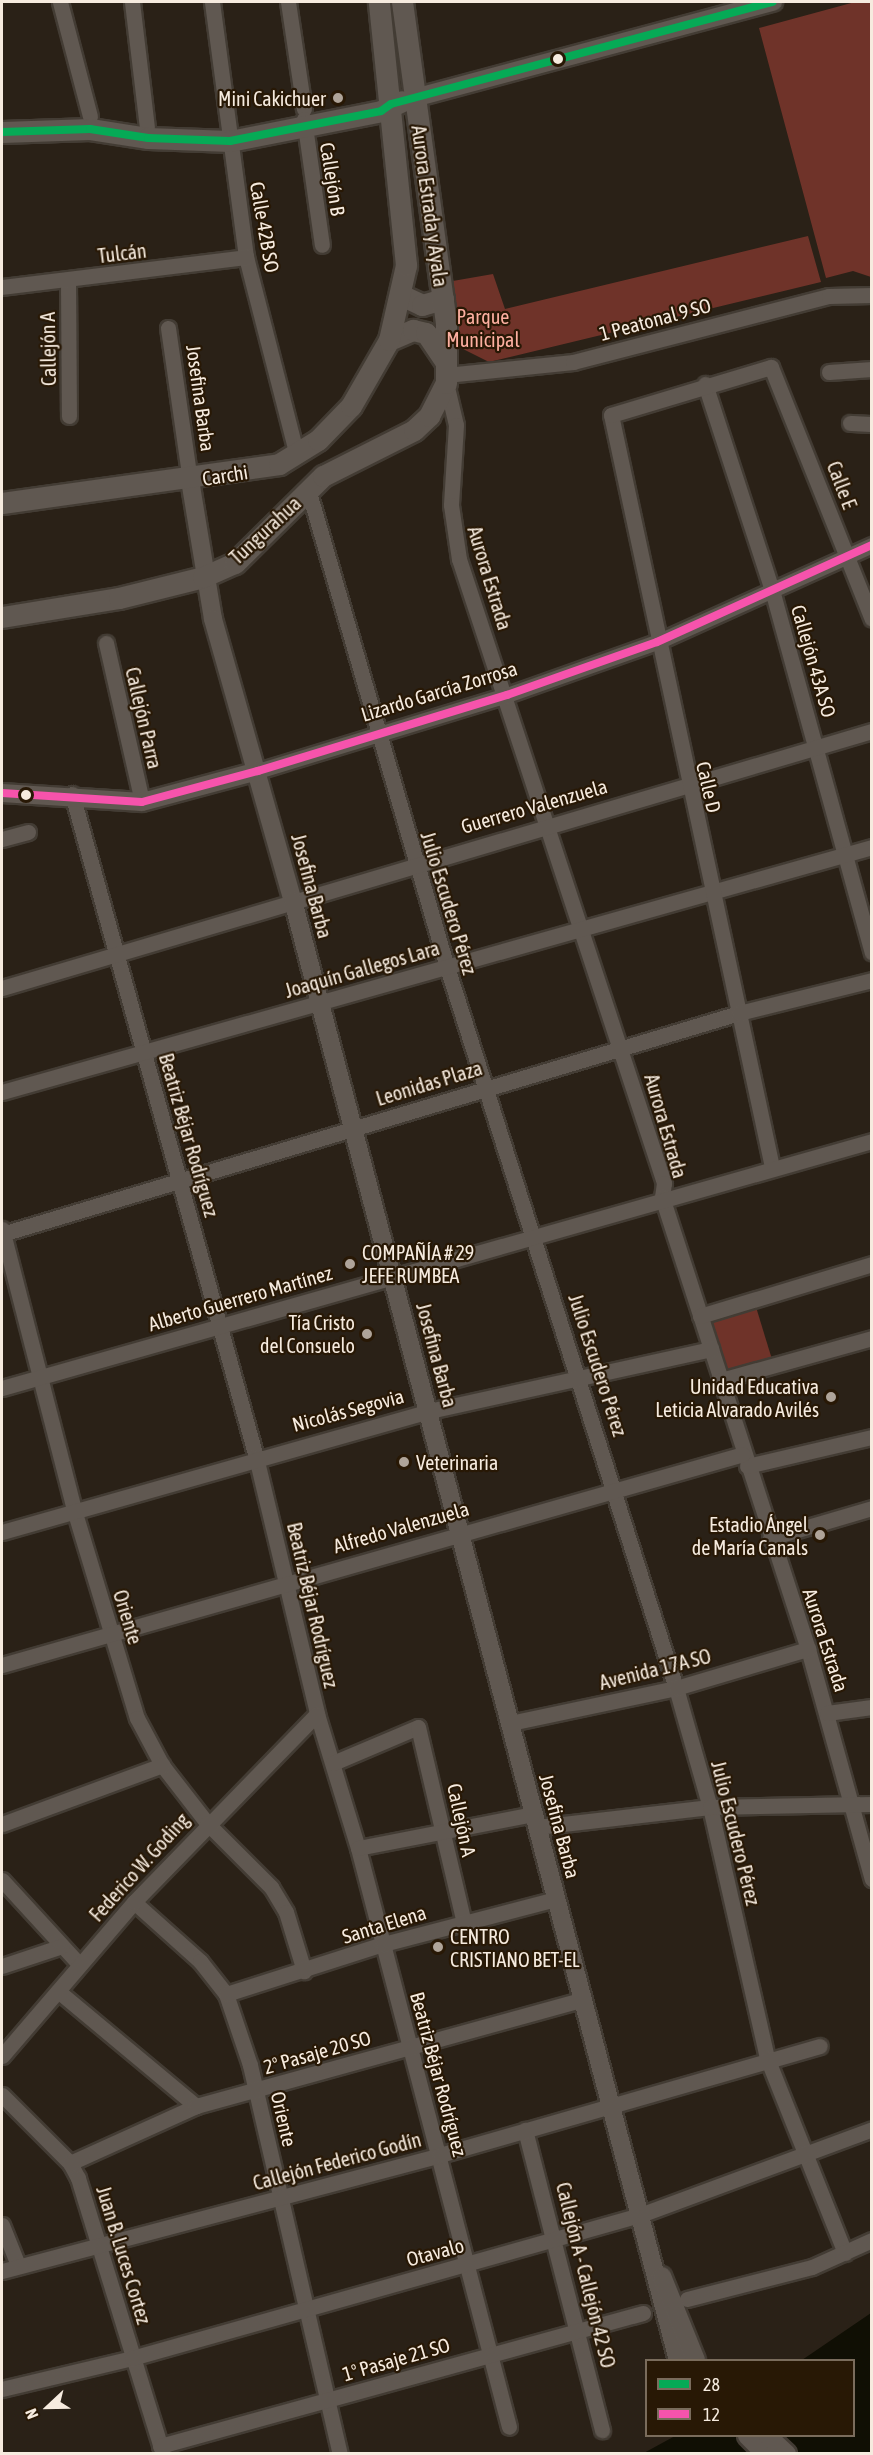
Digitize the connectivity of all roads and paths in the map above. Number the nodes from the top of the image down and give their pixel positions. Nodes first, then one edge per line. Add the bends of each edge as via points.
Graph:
1 (60, 2) edge
2 (132, 2) edge
3 (212, 2) edge
4 (288, 2) edge
5 (379, 2) edge
6 (402, 2) edge
7 (773, 2) edge
8 (414, 98) junction
9 (392, 104) junction
10 (90, 116) junction
11 (304, 118) junction
12 (2, 123) edge
13 (147, 127) junction
14 (2, 132) edge
15 (230, 136) junction
16 (322, 245) dead end
17 (246, 257) junction
18 (68, 281) junction
19 (2, 286) edge
20 (872, 295) edge
21 (403, 296) junction
22 (443, 299) junction
23 (168, 328) dead end
24 (389, 340) junction
25 (872, 369) edge
26 (829, 372) dead end
27 (446, 375) junction
28 (705, 384) junction
29 (69, 416) dead end
30 (850, 423) dead end
31 (872, 424) edge
32 (297, 455) junction
33 (190, 480) junction
34 (308, 489) junction
35 (2, 503) edge
36 (872, 545) edge
37 (847, 555) junction
38 (203, 577) junction
39 (772, 590) junction
40 (2, 617) edge
41 (872, 620) edge
42 (657, 642) junction
43 (106, 643) dead end
44 (507, 695) junction
45 (872, 730) edge
46 (376, 734) junction
47 (816, 747) junction
48 (258, 771) junction
49 (687, 785) junction
50 (2, 793) edge
51 (72, 794) junction
52 (142, 802) junction
53 (548, 823) junction
54 (28, 832) dead end
55 (2, 839) edge
56 (872, 847) edge
57 (844, 855) junction
58 (415, 863) junction
59 (711, 892) junction
60 (293, 901) junction
61 (582, 928) junction
62 (872, 952) edge
63 (116, 953) junction
64 (447, 967) junction
65 (872, 980) edge
66 (2, 988) edge
67 (320, 1003) junction
68 (739, 1013) junction
69 (621, 1048) junction
70 (143, 1052) junction
71 (486, 1088) junction
72 (2, 1092) edge
73 (353, 1128) junction
74 (872, 1141) edge
75 (772, 1167) junction
76 (180, 1177) junction
77 (662, 1197) junction
78 (2, 1232) edge
79 (533, 1233) junction
80 (872, 1264) edge
81 (393, 1277) junction
82 (700, 1316) junction
83 (220, 1324) junction
84 (872, 1338) edge
85 (711, 1349) junction
86 (580, 1376) junction
87 (39, 1379) junction
88 (722, 1380) junction
89 (2, 1388) edge
90 (429, 1411) junction
91 (872, 1437) edge
92 (256, 1457) junction
93 (745, 1460) junction
94 (613, 1486) junction
95 (872, 1508) edge
96 (75, 1513) junction
97 (2, 1532) edge
98 (461, 1532) junction
99 (770, 1538) junction
100 (286, 1581) junction
101 (111, 1636) junction
102 (808, 1649) junction
103 (2, 1665) edge
104 (676, 1688) junction
105 (872, 1707) edge
106 (827, 1713) junction
107 (317, 1714) junction
108 (510, 1723) junction
109 (333, 1763) junction
110 (162, 1765) junction
111 (872, 1804) edge
112 (852, 1805) junction
113 (710, 1807) junction
114 (535, 1821) junction
115 (207, 1823) junction
116 (2, 1824) edge
117 (443, 1833) junction
118 (358, 1848) junction
119 (872, 1879) edge
120 (2, 1880) edge
121 (556, 1899) junction
122 (134, 1902) junction
123 (464, 1923) junction
124 (383, 1944) junction
125 (62, 1946) junction
126 (2, 1965) edge
127 (80, 1965) junction
128 (304, 1971) junction
129 (58, 1991) junction
130 (226, 1994) junction
131 (582, 2000) junction
132 (820, 2046) dead end
133 (409, 2048) junction
134 (2, 2056) edge
135 (767, 2058) junction
136 (256, 2091) junction
137 (2, 2095) edge
138 (609, 2105) junction
139 (196, 2106) junction
140 (872, 2129) edge
141 (525, 2130) junction
142 (801, 2152) junction
143 (440, 2155) junction
144 (70, 2163) junction
145 (280, 2197) junction
146 (640, 2216) junction
147 (2, 2225) edge
148 (557, 2239) junction
149 (872, 2240) edge
150 (101, 2244) junction
151 (846, 2253) junction
152 (18, 2265) junction
153 (466, 2266) junction
154 (2, 2271) edge
155 (687, 2299) dead end
156 (306, 2308) junction
157 (643, 2313) dead end
158 (579, 2331) junction
159 (489, 2354) junction
160 (132, 2358) junction
161 (677, 2359) edge
162 (695, 2359) edge
163 (2, 2389) edge
164 (328, 2400) junction
165 (509, 2427) dead end
166 (602, 2430) dead end
167 (748, 2437) edge
168 (769, 2437) edge
169 (161, 2450) edge
170 (340, 2454) edge
171 (765, 2454) edge
172 (787, 2454) edge

1 - 10 street
2 - 13 street
3 - 15 street, Calle 42B SO
4 - 11 street, Callejón B
5 - 9 main road, Aurora Estrada y Ayala
6 - 8 main road, Aurora Estrada y Ayala
7 - 8 street
8 - 9 main road
8 - 22 main road, Aurora Estrada y Ayala
9 - 11 main road
9 - 21 main road, Aurora Estrada y Ayala via 406,228
10 - 12 main road
10 - 13 main road
11 - 15 main road
11 - 16 street, Callejón B
13 - 15 main road
14 - 15 main road via 90,129 148,138
15 - 17 street, Calle 42B SO
17 - 18 street, Tulcán
17 - 32 street, Calle 42B SO
18 - 19 street, Tulcán
18 - 29 street, Callejón A
20 - 27 street, 1 Peatonal 9 SO via 829,296 573,362
21 - 22 main road via 422,305
21 - 24 main road, Aurora Estrada y Ayala
22 - 27 main road, Aurora Estrada y Ayala
23 - 33 street, Josefina Barba
24 - 27 main road via 406,331 426,333 436,342
24 - 32 main road, Carchi via 351,406
25 - 26 street
27 - 34 main road, Tungurahua via 429,416 414,430 330,472
27 - 44 street, Aurora Estrada via 457,455 452,533
28 - 37 street, Calle E via 771,367
28 - 39 street, Callejón 43A SO
28 - 42 street, Calle D via 611,415
30 - 31 street
32 - 33 main road, Carchi via 279,464
33 - 35 main road, Carchi
33 - 38 street, Josefina Barba
34 - 38 main road, Tungurahua via 235,563
34 - 46 street, Julio Escudero Pérez
36 - 37 street, Lizardo García Zorrosa
37 - 39 street, Lizardo García Zorrosa
37 - 41 street, Calle E
38 - 40 main road, Tungurahua
38 - 48 street, Josefina Barba
39 - 42 street, Lizardo García Zorrosa
39 - 47 street, Callejón 43A SO
42 - 44 street, Lizardo García Zorrosa
42 - 49 street, Calle D
43 - 52 street, Callejón Parra
44 - 46 street, Lizardo García Zorrosa
44 - 53 street, Aurora Estrada
45 - 47 street, Guerrero Valenzuela
46 - 48 street, Lizardo García Zorrosa
46 - 58 street, Julio Escudero Pérez
47 - 49 street, Guerrero Valenzuela
47 - 57 street, Callejón 43A SO
48 - 52 street, Lizardo García Zorrosa
48 - 60 street, Josefina Barba
49 - 53 street, Guerrero Valenzuela
49 - 59 street, Calle D
50 - 51 street, Lizardo García Zorrosa
51 - 52 street, Lizardo García Zorrosa
51 - 63 street, Beatriz Béjar Rodríguez
53 - 58 street, Guerrero Valenzuela
53 - 61 street, Aurora Estrada
54 - 55 street
56 - 57 street, Joaquín Gallegos Lara
57 - 59 street, Joaquín Gallegos Lara
57 - 62 street, Callejón 43A SO
58 - 60 street, Guerrero Valenzuela
58 - 64 street, Julio Escudero Pérez
59 - 61 street, Joaquín Gallegos Lara
59 - 68 street, Calle D
60 - 63 street, Guerrero Valenzuela
60 - 67 street, Josefina Barba
61 - 64 street, Joaquín Gallegos Lara
61 - 69 street, Aurora Estrada
63 - 66 street, Guerrero Valenzuela
63 - 70 street, Beatriz Béjar Rodríguez
64 - 67 street, Joaquín Gallegos Lara
64 - 71 street, Julio Escudero Pérez
65 - 68 street, Leonidas Plaza
67 - 70 street, Joaquín Gallegos Lara
67 - 73 street, Josefina Barba
68 - 69 street, Leonidas Plaza
68 - 75 street, Calle D
69 - 71 street, Leonidas Plaza
69 - 77 street, Aurora Estrada via 664,1183
70 - 72 street, Joaquín Gallegos Lara
70 - 76 street, Beatriz Béjar Rodríguez
71 - 73 street, Leonidas Plaza
71 - 79 street, Julio Escudero Pérez
73 - 76 street, Leonidas Plaza
73 - 81 street, Josefina Barba
74 - 75 street, Alberto Guerrero Martínez
75 - 77 street, Alberto Guerrero Martínez
76 - 78 street, Leonidas Plaza
76 - 83 street, Beatriz Béjar Rodríguez
77 - 79 street, Alberto Guerrero Martínez
77 - 82 street, Aurora Estrada
78 - 87 street, Oriente
79 - 81 street, Alberto Guerrero Martínez
79 - 86 street, Julio Escudero Pérez
80 - 82 street
81 - 83 street, Alberto Guerrero Martínez
81 - 90 street, Josefina Barba
82 - 85 street, Aurora Estrada
83 - 87 street, Alberto Guerrero Martínez
83 - 92 street, Beatriz Béjar Rodríguez
84 - 88 street
85 - 86 street, Nicolás Segovia
85 - 88 street, Aurora Estrada
86 - 90 street, Nicolás Segovia
86 - 94 street, Julio Escudero Pérez
87 - 89 street, Alberto Guerrero Martínez
87 - 96 street, Oriente
88 - 93 street, Aurora Estrada
90 - 92 street, Nicolás Segovia
90 - 98 street, Josefina Barba
91 - 93 street, Alfredo Valenzuela
92 - 96 street, Nicolás Segovia
92 - 100 street, Beatriz Béjar Rodríguez
93 - 94 street, Alfredo Valenzuela
93 - 99 street, Aurora Estrada
94 - 98 street, Alfredo Valenzuela
94 - 104 street, Julio Escudero Pérez
95 - 99 street
96 - 97 street, Nicolás Segovia
96 - 101 street, Oriente
98 - 100 street, Alfredo Valenzuela
98 - 108 street, Josefina Barba
99 - 102 street, Aurora Estrada
100 - 101 street, Alfredo Valenzuela
100 - 107 street, Beatriz Béjar Rodríguez
101 - 103 street, Alfredo Valenzuela
101 - 110 street, Oriente via 137,1718
102 - 104 street, Avenida 17A SO
102 - 106 street, Aurora Estrada
104 - 108 street, Avenida 17A SO
104 - 113 street, Julio Escudero Pérez
105 - 106 street
106 - 112 street, Aurora Estrada
107 - 109 street, Beatriz Béjar Rodríguez
107 - 115 street, Federico W. Goding
108 - 114 street, Josefina Barba
109 - 117 street, Callejón A via 418,1727
109 - 118 street, Beatriz Béjar Rodríguez
110 - 115 street, Oriente
110 - 116 street
111 - 112 street
112 - 113 street
112 - 119 street, Aurora Estrada
113 - 114 street
113 - 135 street, Julio Escudero Pérez
114 - 117 street
114 - 121 street, Josefina Barba
115 - 122 street, Federico W. Goding
115 - 128 street, Oriente via 271,1887 286,1912
117 - 118 street
117 - 123 street, Callejón A
118 - 124 street, Beatriz Béjar Rodríguez
120 - 125 street
121 - 123 street, Santa Elena
121 - 131 street, Josefina Barba
122 - 127 street, Federico W. Goding
122 - 130 street, Oriente via 200,1960
123 - 124 street, Santa Elena
124 - 128 street, Santa Elena
124 - 133 street, Beatriz Béjar Rodríguez
125 - 126 street
125 - 127 street
127 - 129 street, Federico W. Goding
128 - 130 street, Santa Elena
129 - 134 street, Federico W. Goding
129 - 139 street
130 - 136 street, Oriente
131 - 133 street, 2º Pasaje 20 SO
131 - 138 street, Josefina Barba
132 - 135 street, Callejón Federico Godín
133 - 136 street, 2º Pasaje 20 SO
133 - 143 street, Beatriz Béjar Rodríguez
135 - 138 street, Callejón Federico Godín
135 - 142 street, Julio Escudero Pérez
136 - 139 street, 2º Pasaje 20 SO
136 - 145 street, Oriente
137 - 144 street, Juan B. Luces Cortez
138 - 141 street, Callejón Federico Godín
138 - 146 street, Josefina Barba
139 - 144 street, 2º Pasaje 20 SO
140 - 142 street, Otavalo
141 - 143 street, Callejón Federico Godín
141 - 148 street, Callejón A - Callejón 42 SO
142 - 146 street, Otavalo
142 - 151 street, Julio Escudero Pérez
143 - 145 street, Callejón Federico Godín
143 - 153 street, Beatriz Béjar Rodríguez
144 - 150 street, Juan B. Luces Cortez
145 - 150 street, Callejón Federico Godín
145 - 156 street, Oriente
146 - 148 street, Otavalo
146 - 161 street, Josefina Barba
146 - 162 street, Josefina Barba
147 - 152 street
148 - 153 street, Otavalo
148 - 158 street, Callejón A - Callejón 42 SO
149 - 151 street
150 - 152 street, Callejón Federico Godín
150 - 160 street, Juan B. Luces Cortez
151 - 155 street
152 - 154 street, Callejón Federico Godín
153 - 156 street, Otavalo
153 - 159 street, Beatriz Béjar Rodríguez
156 - 160 street, Otavalo
156 - 164 street, Oriente
157 - 158 street, 1º Pasaje 21 SO
158 - 159 street, 1º Pasaje 21 SO
158 - 166 street, Callejón A - Callejón 42 SO
159 - 164 street, 1º Pasaje 21 SO
159 - 165 street, Beatriz Béjar Rodríguez
160 - 163 street, Otavalo
160 - 169 street, Juan B. Luces Cortez
164 - 169 street, 1º Pasaje 21 SO
164 - 170 street, Oriente
167 - 171 street
168 - 172 street

